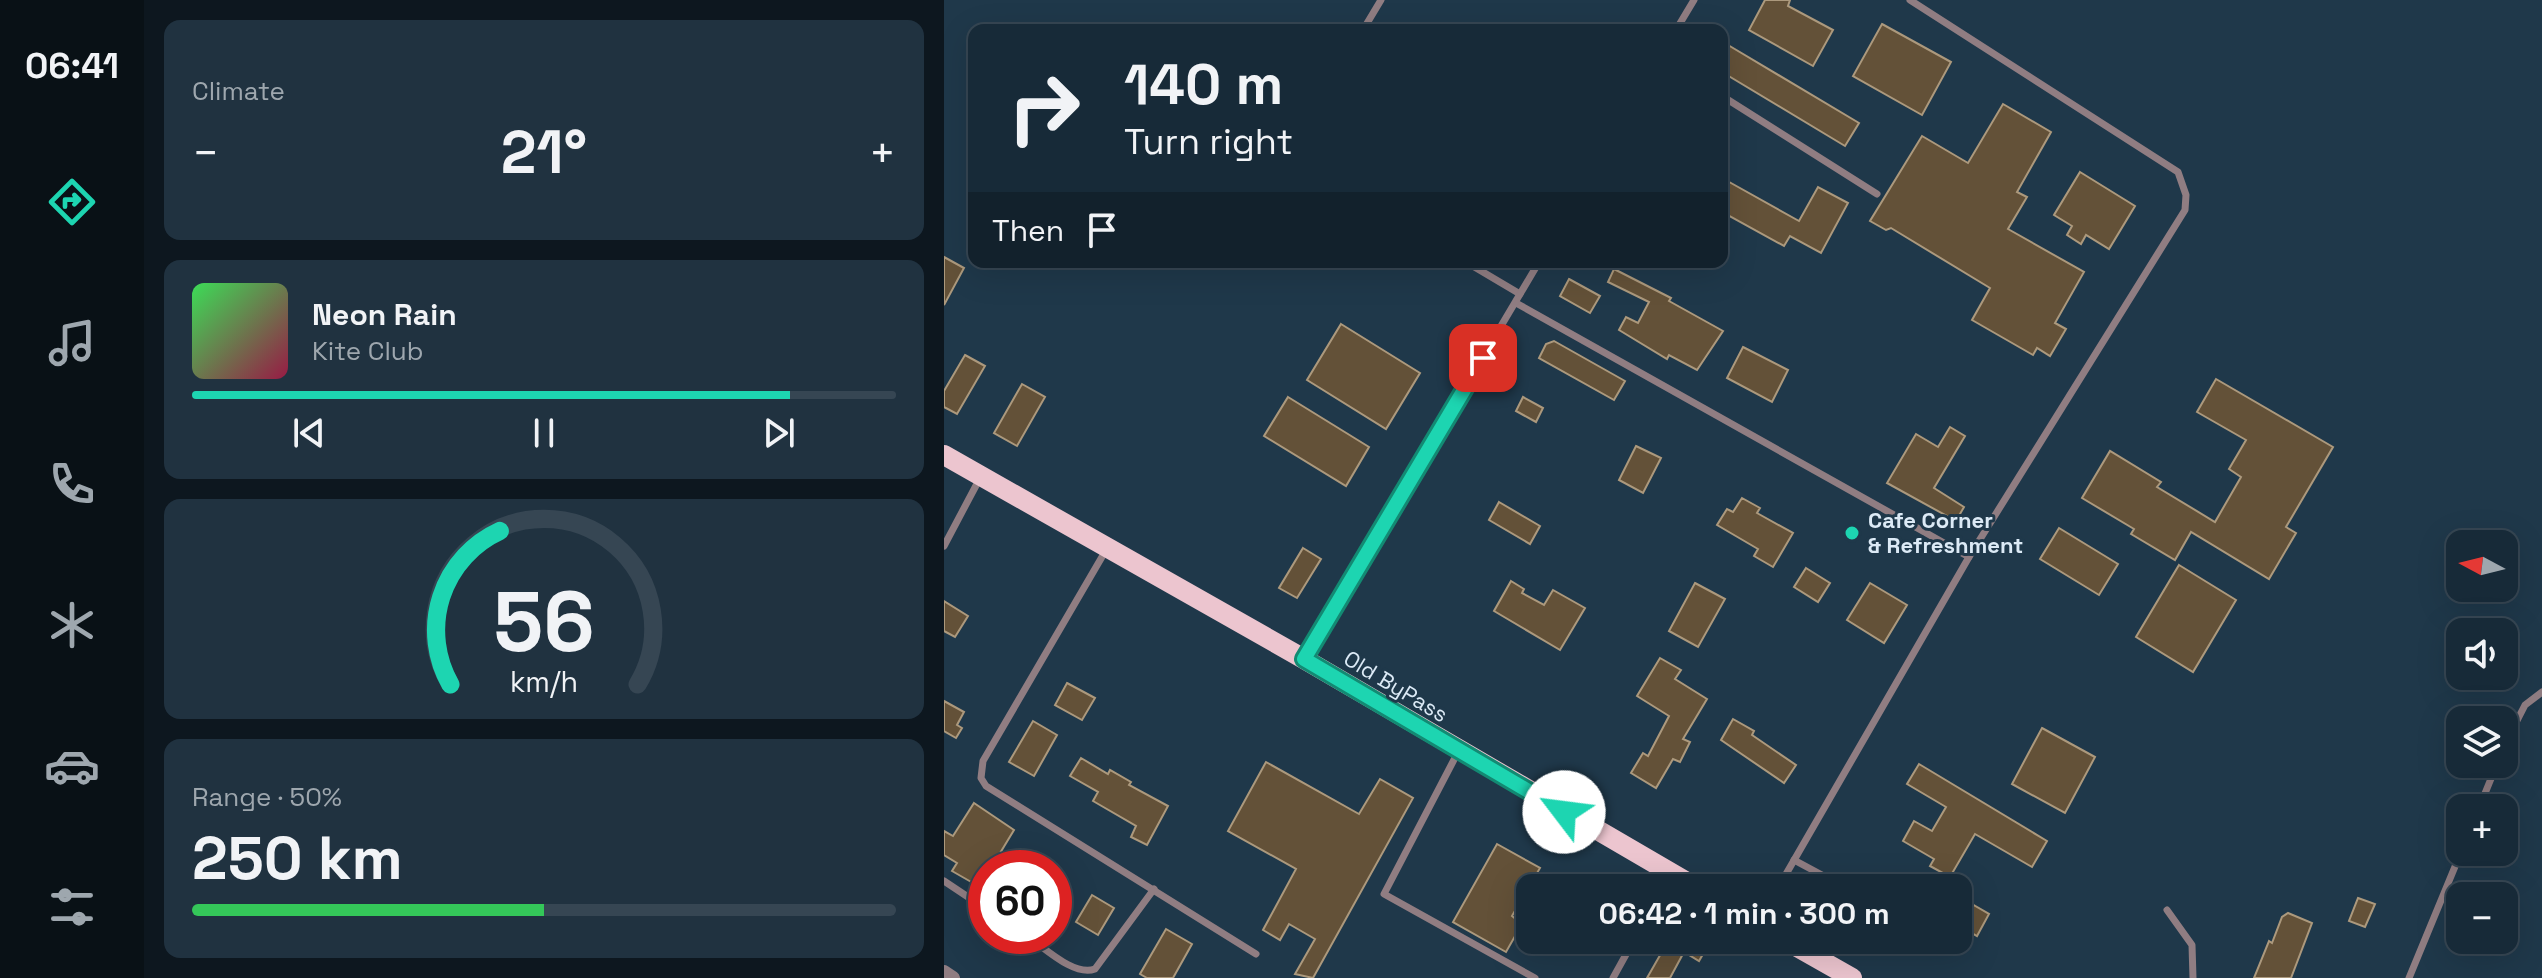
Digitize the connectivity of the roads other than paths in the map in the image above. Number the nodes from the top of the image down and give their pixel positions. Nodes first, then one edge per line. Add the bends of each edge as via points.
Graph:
1 (1381, 0) edge
2 (1694, 0) edge
3 (1910, 0) edge
4 (1367, 24) edge
5 (1680, 24) edge
6 (1728, 100) edge
7 (1877, 194) dead end
8 (1476, 268) edge
9 (1535, 268) edge
10 (1520, 294) junction
11 (1516, 303) junction
12 (944, 455) edge
13 (981, 477) junction
14 (944, 546) edge
15 (1108, 547) junction
16 (1969, 557) junction
17 (1304, 659) junction
18 (2542, 692) edge
19 (2518, 719) edge
20 (1458, 752) junction
21 (1794, 860) junction
22 (2455, 866) edge
23 (1665, 874) edge
24 (1786, 874) edge
25 (1820, 874) edge
26 (944, 881) edge
27 (1154, 889) junction
28 (968, 897) edge
29 (2167, 910) dead end
30 (1054, 954) edge
31 (1256, 954) dead end
32 (1626, 954) edge
33 (1810, 954) edge
34 (944, 972) edge
35 (953, 978) edge
36 (1535, 978) edge
37 (1613, 978) edge
38 (1852, 978) edge
39 (2193, 978) edge
40 (2409, 978) edge

1 - 4 lane
2 - 5 lane
3 - 16 lane via 2178,172 2186,195 2185,210
6 - 7 lane
8 - 10 lane
9 - 10 lane
10 - 11 lane
11 - 16 lane
11 - 17 lane
12 - 13 main road, Old ByPass
13 - 14 lane
13 - 15 main road, Old ByPass
15 - 17 main road, Old ByPass
15 - 27 lane via 983,761 981,778 986,786
16 - 21 lane
17 - 20 main road, Old ByPass
18 - 19 lane
20 - 23 main road, Old ByPass
20 - 36 lane via 1384,894
21 - 24 lane
21 - 25 lane
22 - 40 lane
26 - 28 lane
27 - 30 lane via 1095,969 1077,969
27 - 31 lane
29 - 39 lane via 2192,945
32 - 37 lane
33 - 38 main road
34 - 35 street

